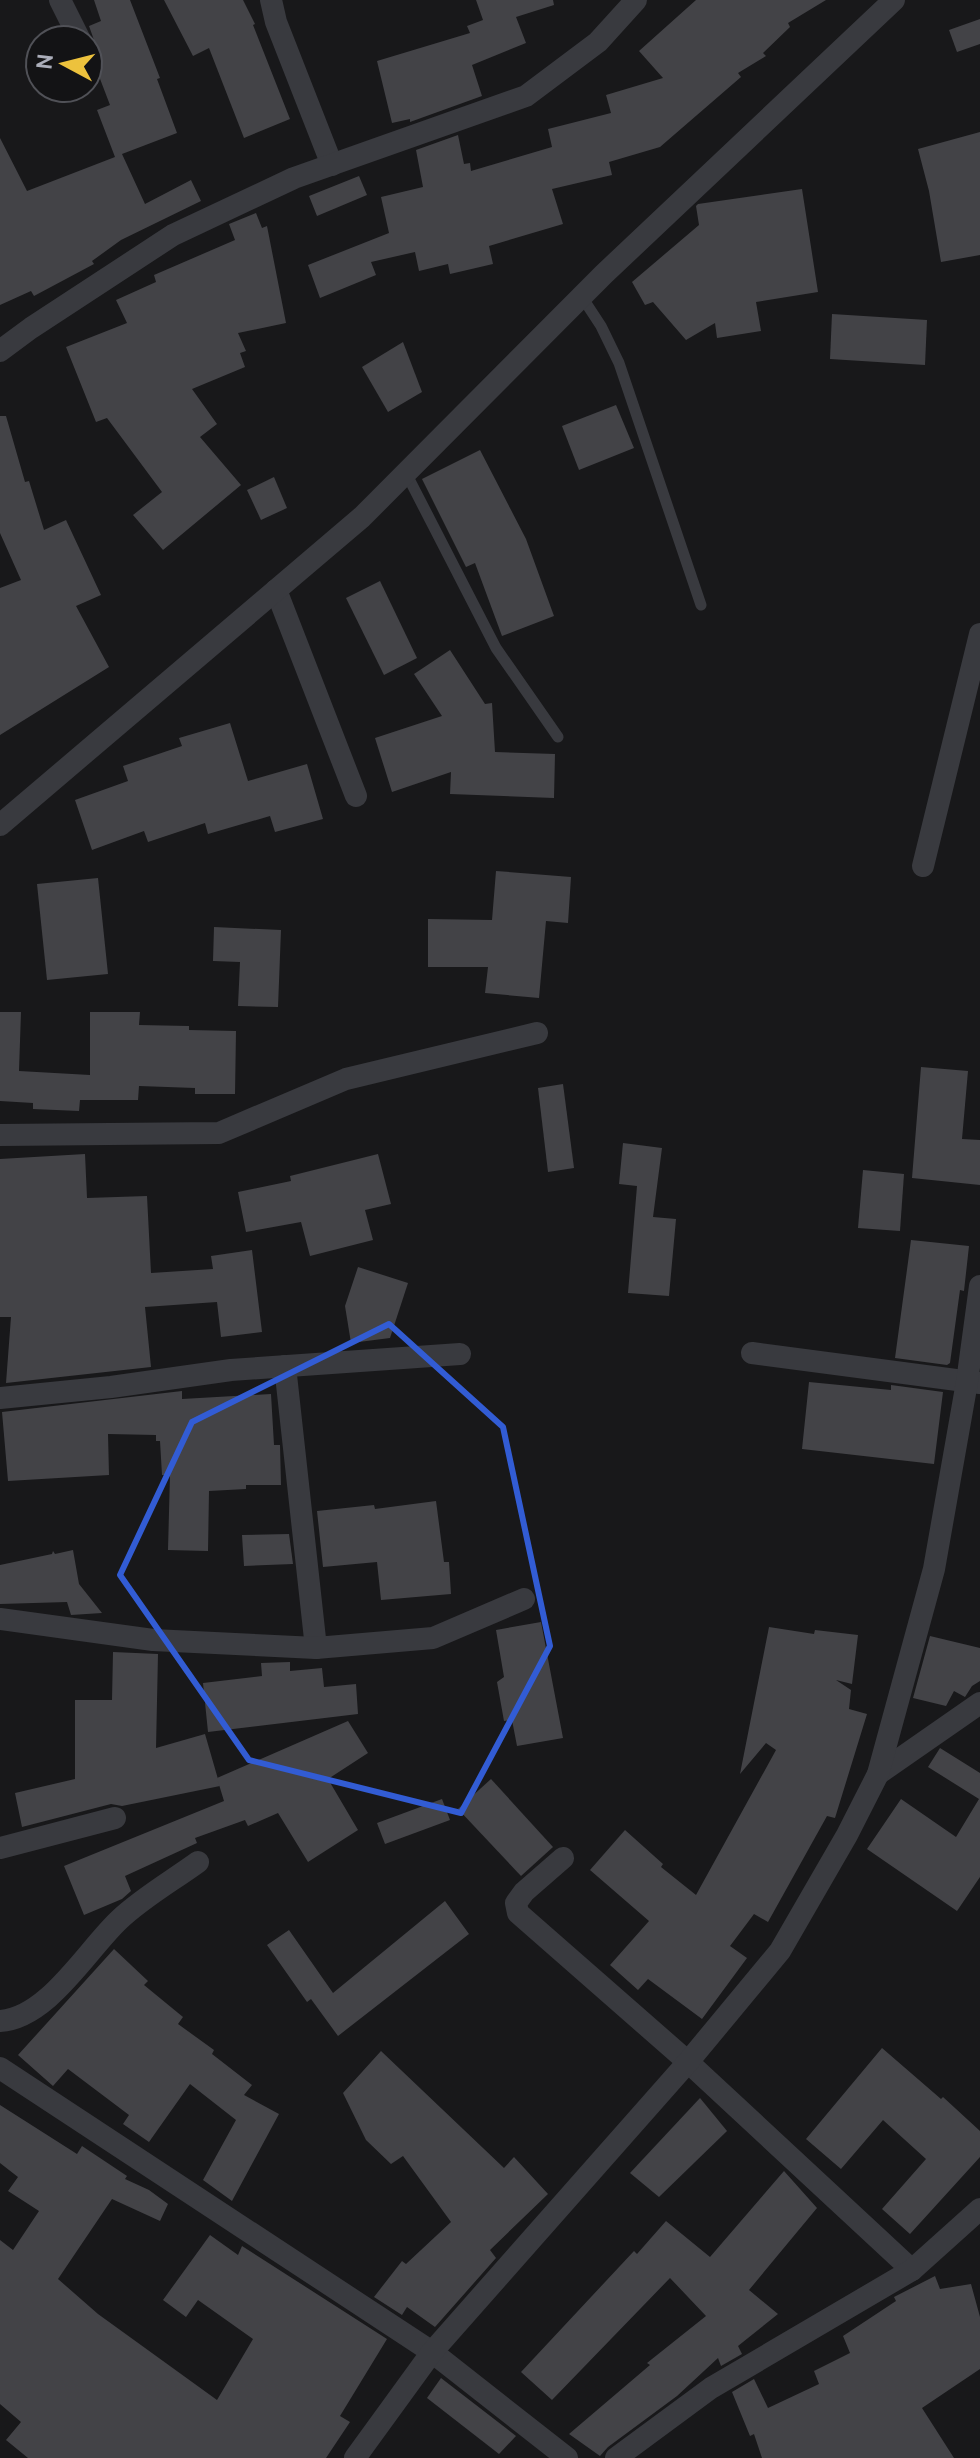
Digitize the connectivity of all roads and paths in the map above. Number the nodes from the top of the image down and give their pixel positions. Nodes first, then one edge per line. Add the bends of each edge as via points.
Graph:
1 (60, 0) edge
2 (271, 0) edge
3 (636, 0) edge
4 (894, 0) edge
5 (72, 24) edge
6 (332, 165) junction
7 (582, 297) junction
8 (0, 351) edge
9 (406, 473) junction
10 (276, 590) junction
11 (701, 605) dead end
12 (980, 634) edge
13 (558, 737) dead end
14 (356, 796) dead end
15 (0, 825) edge
16 (923, 866) dead end
17 (537, 1033) dead end
18 (0, 1135) edge
19 (980, 1286) edge
20 (752, 1353) dead end
21 (460, 1354) dead end
22 (285, 1366) junction
23 (973, 1382) edge
24 (0, 1398) edge
25 (524, 1599) dead end
26 (0, 1619) edge
27 (316, 1648) junction
28 (980, 1703) edge
29 (878, 1774) junction
30 (115, 1818) dead end
31 (0, 1848) edge
32 (563, 1858) dead end
33 (198, 1862) dead end
34 (0, 2021) edge
35 (688, 2062) junction
36 (0, 2068) edge
37 (980, 2209) edge
38 (912, 2270) junction
39 (432, 2352) junction
40 (355, 2458) edge
41 (567, 2458) edge
42 (616, 2458) edge

1 - 5 street
2 - 6 street
3 - 6 street via 598,42 526,96
4 - 7 street
6 - 8 street via 173,235
7 - 9 street
7 - 11 lane via 619,363
9 - 10 street
9 - 13 lane via 496,648
10 - 14 street
10 - 15 street
12 - 16 street
17 - 18 street via 346,1079 219,1133
19 - 23 street
20 - 23 street
21 - 22 street
22 - 24 street
22 - 27 street
23 - 29 street via 934,1569
25 - 27 street via 433,1638
26 - 27 street via 153,1640
28 - 29 street
29 - 35 street via 780,1951
30 - 31 street
32 - 35 street via 524,1892 516,1903 518,1913
33 - 34 street via 119,1919 59,1989 14,2021
35 - 38 street
35 - 39 street
36 - 39 street
37 - 38 street
38 - 42 street via 711,2388
39 - 40 street
39 - 41 street

